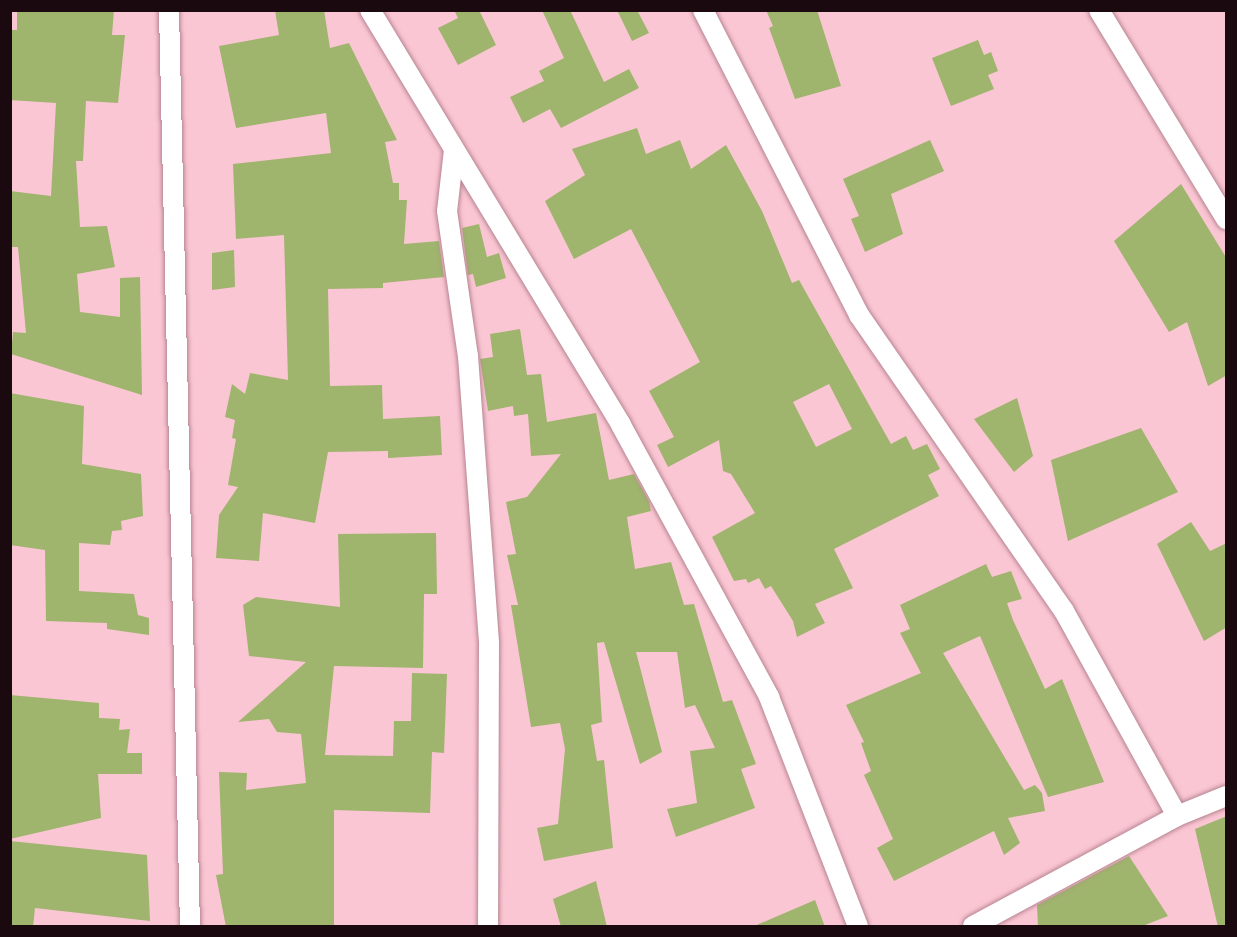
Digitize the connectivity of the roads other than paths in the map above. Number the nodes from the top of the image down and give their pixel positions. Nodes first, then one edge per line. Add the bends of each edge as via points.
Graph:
1 (168, 10) edge
2 (370, 10) edge
3 (704, 10) edge
4 (1099, 10) edge
5 (454, 150) junction
6 (1227, 219) edge
7 (1227, 796) edge
8 (1177, 816) junction
9 (190, 927) edge
10 (488, 927) edge
11 (858, 927) edge
12 (973, 927) edge

1 - 9 street
2 - 5 street
3 - 8 street via 859,315 1064,611
4 - 6 street
5 - 10 street via 447,211 468,356 489,644
5 - 11 street via 621,425 769,697
7 - 8 street
8 - 12 street

